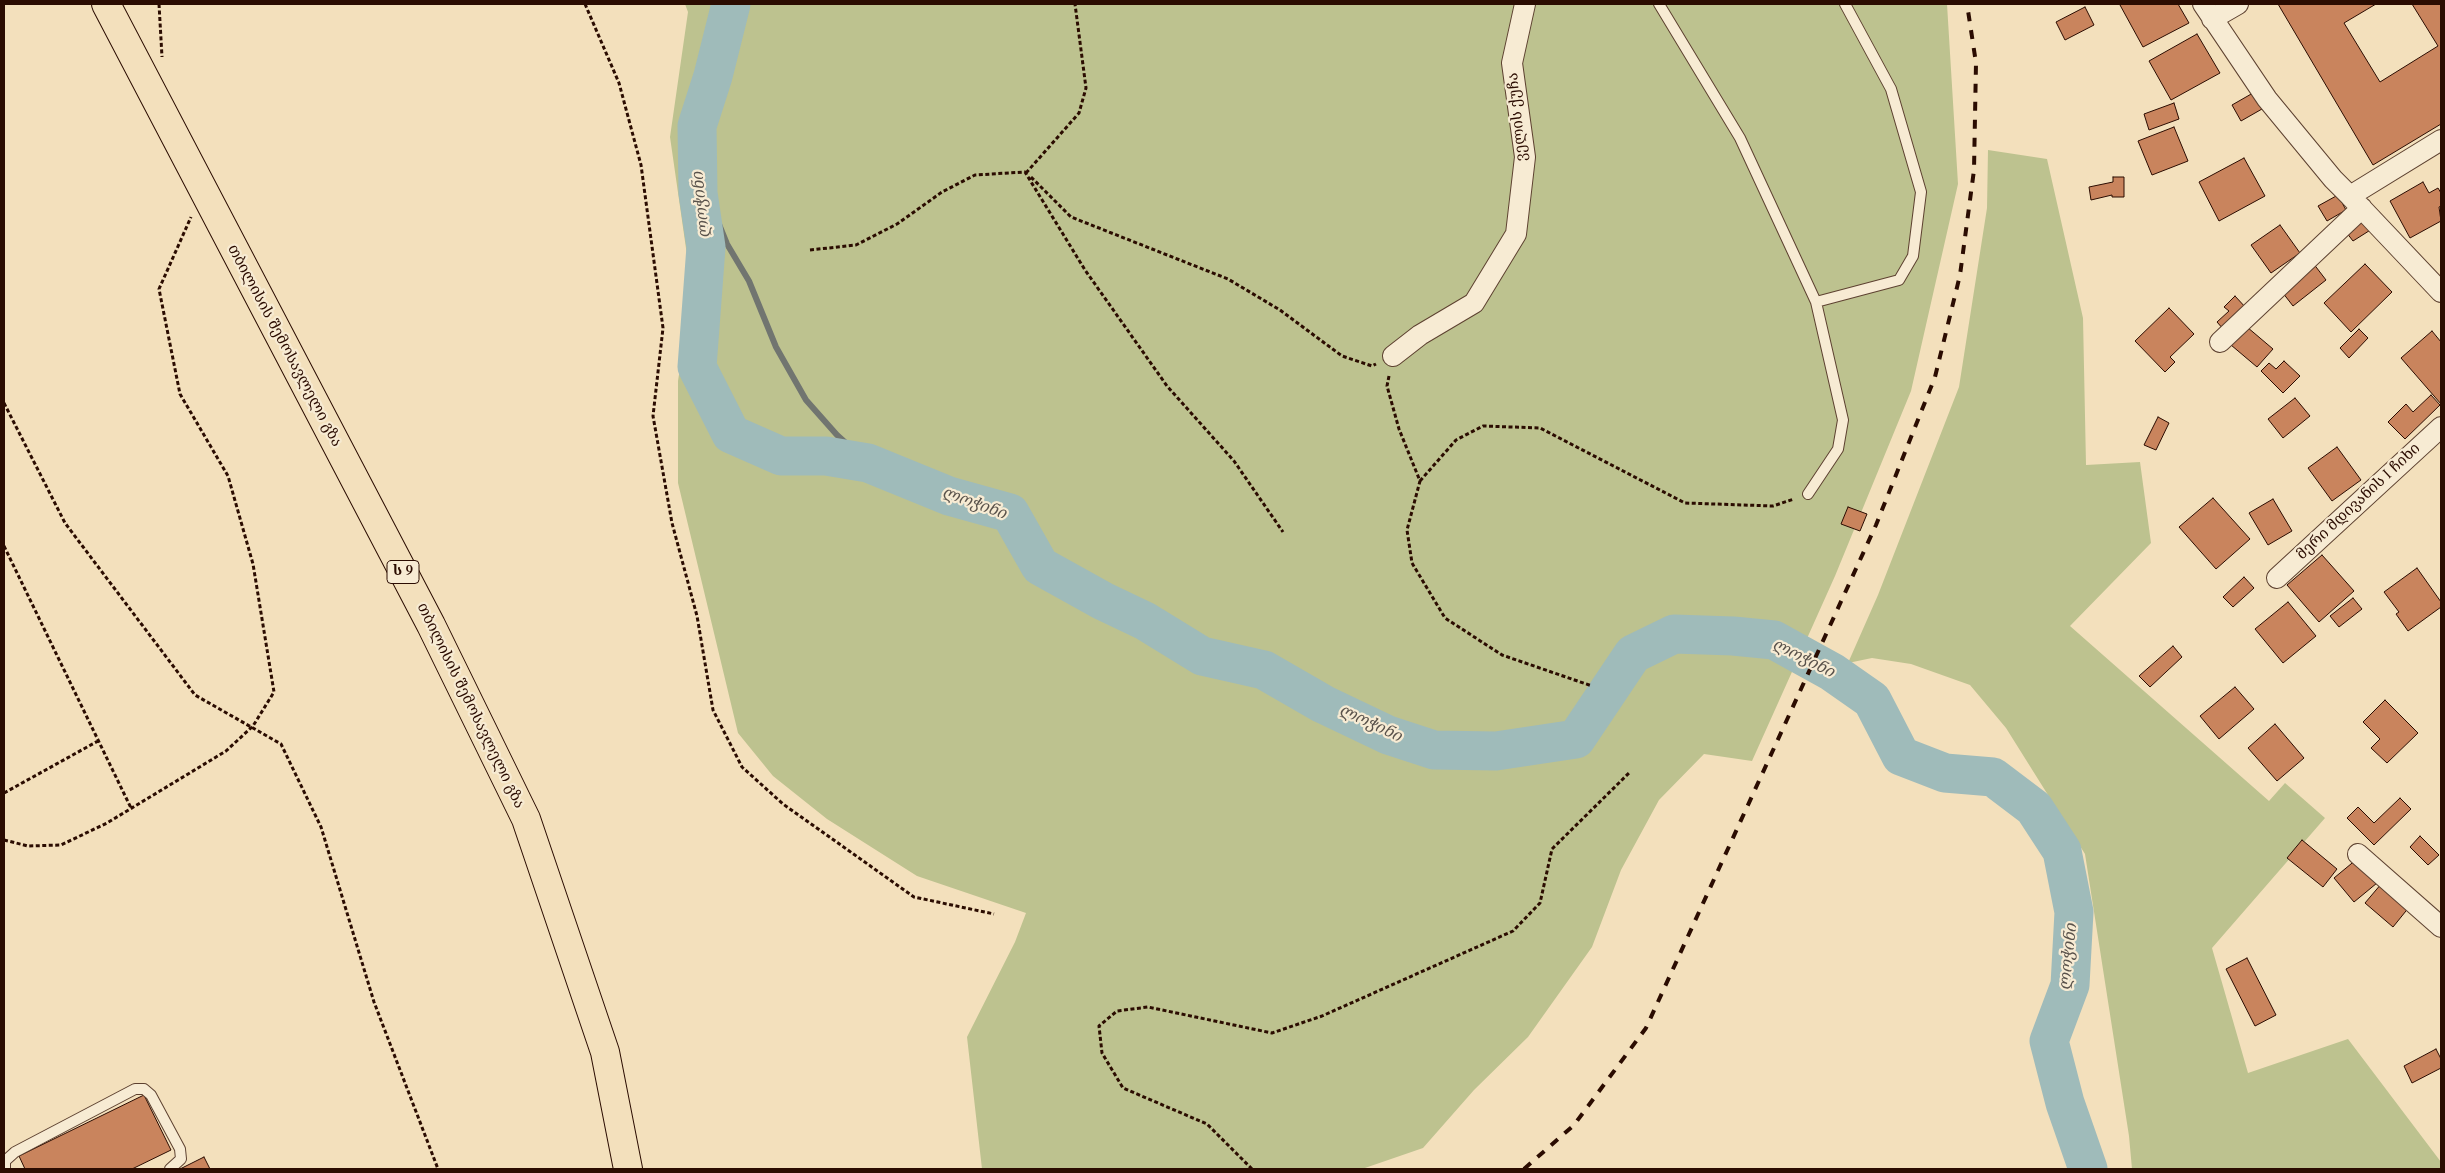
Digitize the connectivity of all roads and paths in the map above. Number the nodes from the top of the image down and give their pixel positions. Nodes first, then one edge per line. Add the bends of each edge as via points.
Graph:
1 (106, 4) edge
2 (585, 4) edge
3 (1075, 4) edge
4 (1525, 4) edge
5 (1659, 4) edge
6 (1845, 4) edge
7 (2238, 4) edge
8 (2208, 12) edge
9 (2441, 140) edge
10 (1025, 172) junction
11 (203, 191) junction
12 (2356, 202) junction
13 (810, 250) dead end
14 (2441, 292) edge
15 (1816, 302) junction
16 (2220, 342) dead end
17 (1393, 356) junction
18 (4, 403) edge
19 (2441, 427) edge
20 (1420, 481) junction
21 (1808, 494) joint
22 (1283, 532) dead end
23 (4, 546) edge
24 (2277, 578) dead end
25 (1592, 686) dead end
26 (253, 726) junction
27 (98, 741) junction
28 (1630, 772) dead end
29 (4, 793) edge
30 (131, 808) junction
31 (4, 840) edge
32 (2358, 854) dead end
33 (994, 914) dead end
34 (2441, 927) edge
35 (5, 1169) edge
36 (170, 1169) edge
37 (438, 1169) edge
38 (628, 1169) edge
39 (1252, 1169) edge

1 - 11 highway, თბილისის შემოსავლელი გზა / ს 9
2 - 33 path via 619,83 641,166 663,328 653,416 672,523 697,616 713,710 742,767 783,804 914,897
3 - 10 path via 1086,88 1079,113
4 - 17 street, ველის ქუჩა via 1512,63 1525,157 1516,234 1474,303 1420,335
5 - 15 lane via 1740,138
6 - 15 lane via 1891,89 1922,192 1913,256 1899,280
7 - 8 street
8 - 12 street via 2267,99
9 - 12 street
10 - 13 path via 976,175 942,192 897,224 856,245
10 - 17 path via 1071,217 1228,278 1280,310 1342,356 1372,366
10 - 22 path via 1085,270 1167,386 1234,461
11 - 26 path via 159,289 180,394 228,476 253,564 274,692
11 - 38 highway, თბილისის შემოსავლელი გზა / ს 9 via 431,625 526,819 604,1052
12 - 14 street
12 - 16 street
15 - 21 lane via 1842,420 1838,449
17 - 20 path via 1387,386 1399,429
18 - 26 path via 65,522 195,695
19 - 24 street, მერი მდივანის I ჩიხი
20 - 21 path via 1456,440 1483,426 1540,428 1685,503 1773,506
20 - 25 path via 1407,530 1412,563 1444,618 1502,656
23 - 27 path
26 - 30 path via 226,751
26 - 37 path via 281,744 320,827 374,1002
27 - 29 path
27 - 30 path
28 - 39 path via 1552,849 1540,903 1513,931 1322,1016 1272,1032 1148,1006 1117,1011 1100,1026 1102,1053 1123,1088 1207,1124
30 - 31 path via 61,845 28,846
32 - 34 street
35 - 36 lane via 5,1161 15,1152 134,1089 144,1089 151,1095 180,1149 181,1159

